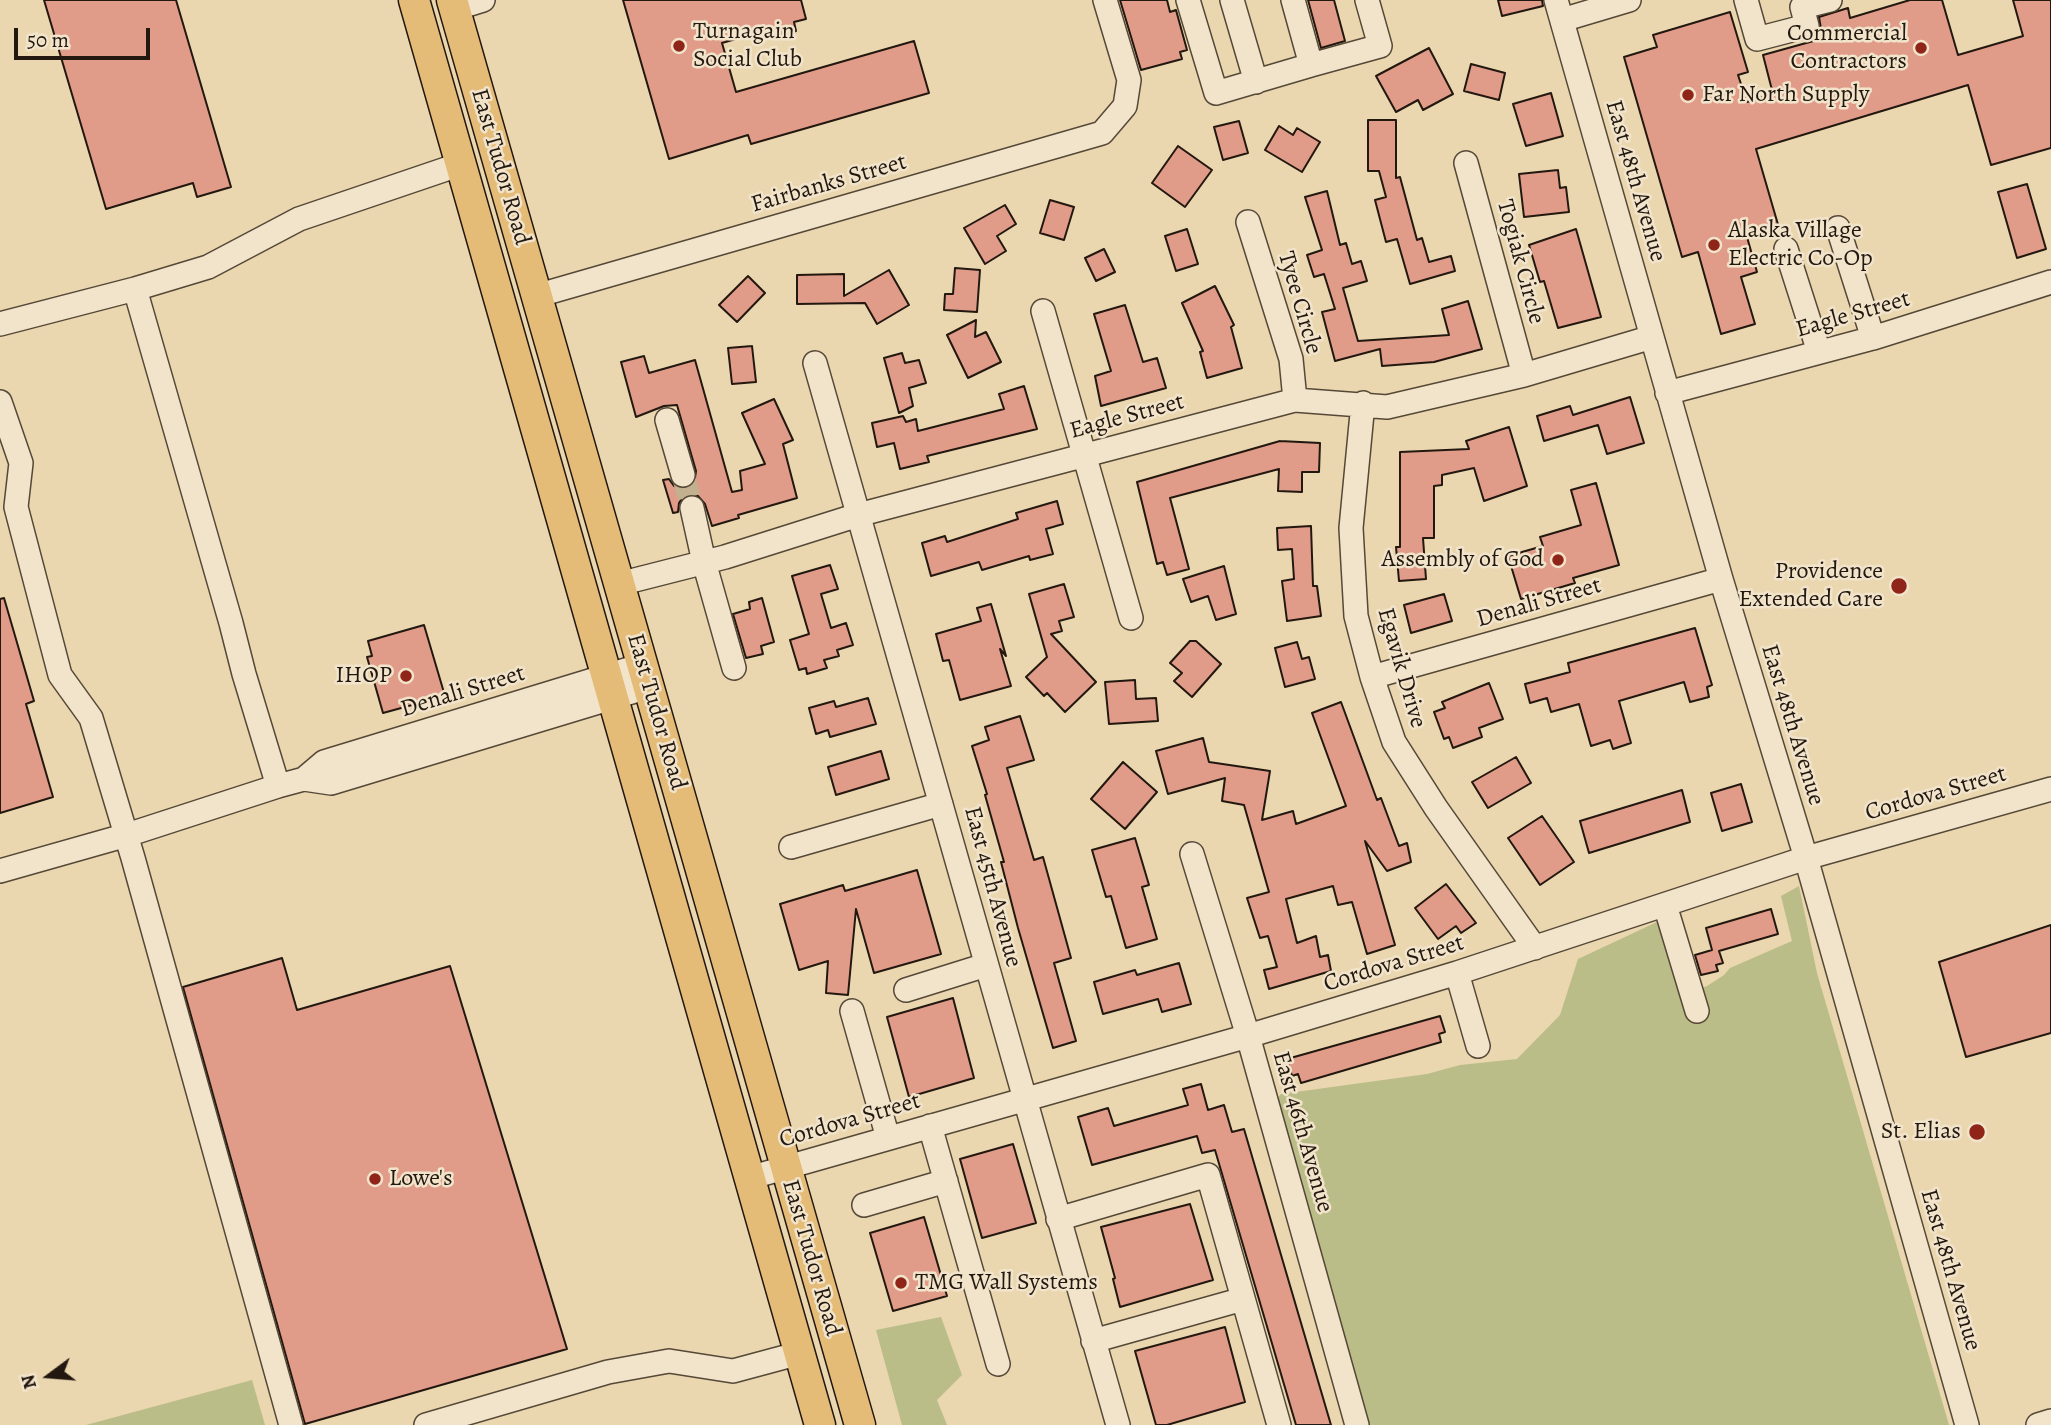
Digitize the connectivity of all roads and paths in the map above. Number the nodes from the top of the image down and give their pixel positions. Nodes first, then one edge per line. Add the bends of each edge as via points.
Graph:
1 (414, 0) edge
2 (484, 0) edge
3 (1105, 0) edge
4 (1188, 0) edge
5 (1232, 0) edge
6 (1293, 0) edge
7 (1367, 0) edge
8 (1629, 0) edge
9 (1746, 0) edge
10 (1830, 0) edge
11 (453, 4) edge
12 (1559, 10) edge
13 (1311, 65) junction
14 (1256, 82) junction
15 (1466, 163) dead end
16 (461, 164) junction
17 (1248, 222) dead end
18 (1838, 228) dead end
19 (1786, 249) dead end
20 (2051, 282) edge
21 (135, 289) junction
22 (536, 296) junction
23 (1043, 311) dead end
24 (0, 324) edge
25 (1652, 337) junction
26 (1873, 338) junction
27 (1819, 352) junction
28 (815, 363) dead end
29 (1524, 375) junction
30 (1667, 393) junction
31 (1295, 400) junction
32 (0, 402) edge
33 (1363, 403) junction
34 (667, 420) dead end
35 (1084, 456) junction
36 (683, 475) tunnel mouth
37 (692, 508) tunnel mouth
38 (858, 515) junction
39 (715, 560) junction
40 (1721, 579) junction
41 (619, 584) junction
42 (1132, 618) dead end
43 (734, 668) dead end
44 (645, 676) junction
45 (1372, 677) junction
46 (608, 687) junction
47 (278, 786) junction
48 (2051, 789) edge
49 (942, 804) junction
50 (127, 835) junction
51 (791, 847) dead end
52 (1192, 854) dead end
53 (1805, 858) junction
54 (0, 871) edge
55 (1665, 905) junction
56 (1535, 948) junction
57 (986, 965) junction
58 (1457, 973) junction
59 (906, 990) dead end
60 (852, 1011) dead end
61 (1697, 1012) dead end
62 (1248, 1036) junction
63 (1478, 1046) dead end
64 (1023, 1099) junction
65 (930, 1126) junction
66 (888, 1138) junction
67 (786, 1167) junction
68 (750, 1178) junction
69 (946, 1181) junction
70 (864, 1206) dead end
71 (1058, 1219) junction
72 (1243, 1299) junction
73 (1093, 1340) junction
74 (800, 1353) junction
75 (998, 1364) dead end
76 (2051, 1421) edge
77 (1273, 1424) edge
78 (291, 1425) edge
79 (426, 1425) edge
80 (820, 1425) edge
81 (844, 1425) edge
82 (860, 1425) edge
83 (1118, 1425) edge
84 (1357, 1425) edge
85 (1967, 1425) edge
86 (2038, 1425) edge

1 - 16 main road, East Tudor Road
2 - 11 street
3 - 22 street, Fairbanks Street via 1129,80 1125,106 1102,133
4 - 14 street via 1216,93
5 - 14 street
6 - 13 street
7 - 13 street via 1380,46
8 - 12 street
9 - 10 street via 1757,40 1807,26 1802,7
11 - 22 main road, East Tudor Road
12 - 25 street, East 48th Avenue
13 - 14 street
15 - 29 street, Togiak Circle
16 - 21 street via 299,219 208,267
16 - 46 main road, East Tudor Road
17 - 31 street, Tyee Circle via 1291,359
18 - 26 street
19 - 27 street
20 - 26 street, Eagle Street
21 - 24 street
21 - 47 street
22 - 41 main road, East Tudor Road
23 - 35 street
25 - 29 street, Eagle Street
25 - 30 street, East 48th Avenue
26 - 27 street, Eagle Street
27 - 30 street, Eagle Street
28 - 38 street, East 45th Avenue
29 - 33 street, Eagle Street via 1387,407
30 - 40 street, East 48th Avenue
31 - 33 street, Eagle Street
31 - 35 street, Eagle Street
32 - 50 street via 21,463 16,507 60,675 91,718
33 - 45 street, Egavik Drive via 1351,528 1356,617
34 - 36 street
35 - 38 street, Eagle Street
35 - 42 street
37 - 39 street
38 - 39 street, Eagle Street
38 - 49 street, East 45th Avenue
39 - 41 street, Eagle Street
39 - 43 street
40 - 45 street, Denali Street
40 - 53 street, East 48th Avenue
41 - 44 main road, East Tudor Road
44 - 46 street, Denali Street
44 - 67 main road, East Tudor Road
45 - 56 street, Egavik Drive via 1394,742
46 - 47 street, Denali Street via 324,762 304,779
46 - 68 main road, East Tudor Road
47 - 50 street, Denali Street
48 - 53 street, Cordova Street
49 - 51 street
49 - 57 street, East 45th Avenue
50 - 54 street, Denali Street
50 - 78 street
52 - 62 street, East 46th Avenue
53 - 55 street, Cordova Street
53 - 85 street, East 48th Avenue
55 - 56 street, Cordova Street
55 - 61 street
56 - 58 street, Cordova Street
57 - 59 street
57 - 64 street, East 45th Avenue
58 - 62 street, Cordova Street
58 - 63 street
60 - 66 street
62 - 64 street, Cordova Street
62 - 84 street, East 46th Avenue
64 - 65 street, Cordova Street
64 - 71 street, East 45th Avenue
65 - 66 street, Cordova Street
65 - 69 street
66 - 67 street, Cordova Street
67 - 68 street, Cordova Street
67 - 82 main road, East Tudor Road
68 - 74 main road, East Tudor Road
69 - 70 street
69 - 75 street
71 - 72 street via 1208,1175
71 - 73 street, East 45th Avenue
72 - 73 street
72 - 77 street
73 - 83 street, East 45th Avenue
74 - 79 street via 733,1371 669,1361 608,1372
74 - 80 main road, East Tudor Road
74 - 81 main road via 827,1364
76 - 86 street

